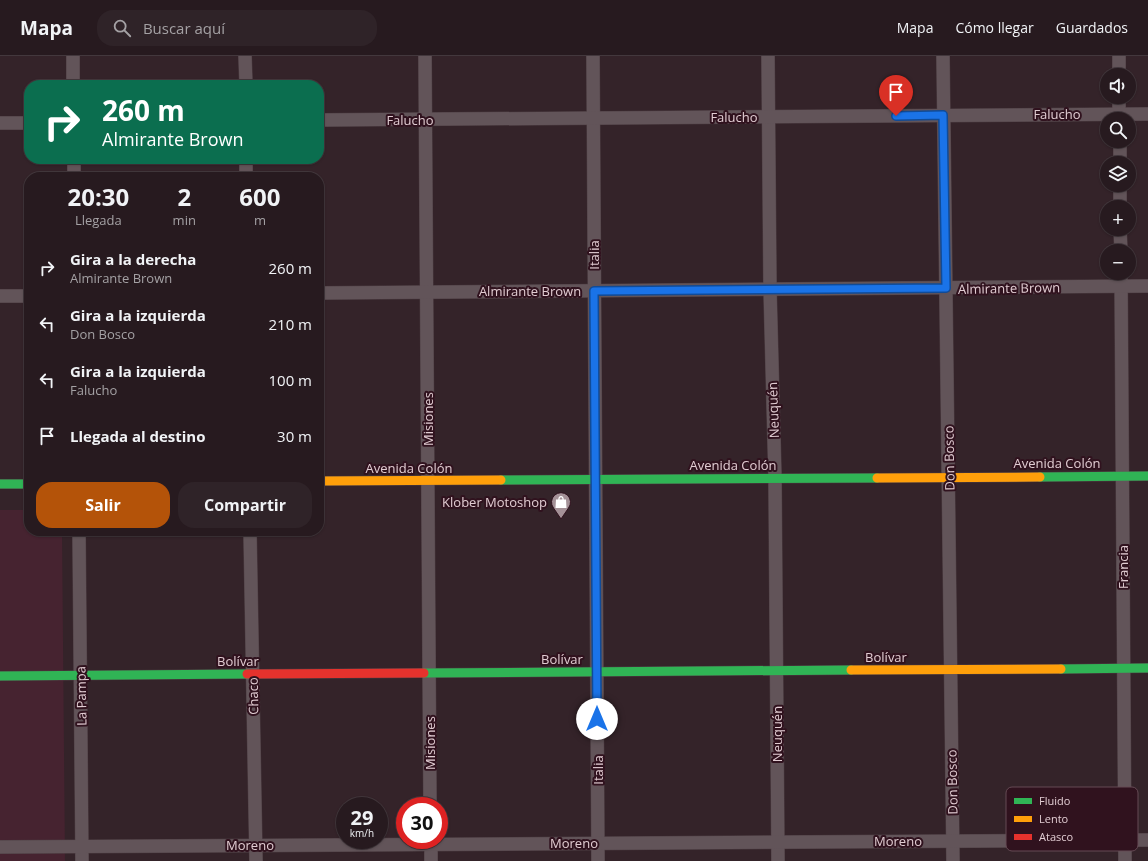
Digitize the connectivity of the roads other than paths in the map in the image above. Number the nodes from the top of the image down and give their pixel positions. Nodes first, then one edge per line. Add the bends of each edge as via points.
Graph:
1 (73, 56) edge
2 (245, 56) edge
3 (425, 56) edge
4 (593, 56) edge
5 (768, 56) edge
6 (943, 56) edge
7 (1119, 56) edge
8 (1119, 68) edge
9 (73, 80) edge
10 (246, 80) edge
11 (1148, 114) edge
12 (943, 115) junction
13 (1136, 115) edge
14 (1100, 116) edge
15 (768, 117) junction
16 (593, 118) junction
17 (324, 120) edge
18 (426, 120) junction
19 (0, 123) edge
20 (24, 123) edge
21 (1121, 280) edge
22 (1121, 286) junction
23 (1148, 286) edge
24 (946, 288) junction
25 (770, 289) junction
26 (594, 291) junction
27 (427, 292) junction
28 (324, 293) edge
29 (0, 296) edge
30 (24, 296) edge
31 (1122, 476) junction
32 (1148, 476) edge
33 (949, 477) junction
34 (775, 478) junction
35 (596, 479) junction
36 (324, 481) edge
37 (428, 481) junction
38 (0, 484) edge
39 (24, 484) edge
40 (79, 536) edge
41 (250, 536) edge
42 (1124, 668) junction
43 (1148, 668) edge
44 (951, 670) junction
45 (777, 671) junction
46 (597, 672) junction
47 (430, 673) junction
48 (252, 674) junction
49 (81, 675) junction
50 (0, 676) edge
51 (1125, 787) edge
52 (430, 797) edge
53 (953, 841) junction
54 (1006, 841) edge
55 (448, 842) edge
56 (778, 842) junction
57 (396, 843) edge
58 (598, 843) junction
59 (255, 845) junction
60 (0, 847) edge
61 (82, 847) junction
62 (431, 849) edge
63 (82, 861) edge
64 (256, 861) edge
65 (431, 861) edge
66 (598, 861) edge
67 (778, 861) edge
68 (953, 861) edge

1 - 9 street
2 - 10 street
3 - 18 street, Misiones
4 - 16 street, Italia
5 - 15 street, Neuquén
6 - 12 street, Don Bosco
7 - 8 street
11 - 13 street, Falucho
12 - 14 street, Falucho
12 - 15 street, Falucho
12 - 24 street, Don Bosco
15 - 16 street, Falucho
15 - 25 street, Neuquén
16 - 18 street, Falucho
16 - 26 street, Italia
17 - 18 street, Falucho
18 - 27 street, Misiones
19 - 20 street
21 - 22 street, Francia
22 - 23 street, Almirante Brown
22 - 24 street, Almirante Brown
22 - 31 street, Francia
24 - 25 street, Almirante Brown
24 - 33 street, Don Bosco
25 - 26 street, Almirante Brown
25 - 34 street, Neuquén
26 - 27 street, Almirante Brown
26 - 35 street, Italia
27 - 28 street, Almirante Brown
27 - 37 street, Misiones
29 - 30 street
31 - 32 street, Avenida Colón
31 - 33 street, Avenida Colón
31 - 42 street, Francia
33 - 34 street, Avenida Colón
33 - 44 street, Don Bosco
34 - 35 street, Avenida Colón
34 - 45 street, Neuquén
35 - 37 street, Avenida Colón
35 - 46 street, Italia
36 - 37 street, Avenida Colón
37 - 47 street, Misiones
38 - 39 street
40 - 49 street, La Pampa
41 - 48 street, Chaco
42 - 43 street, Bolívar
42 - 44 street, Bolívar
42 - 51 street, Francia
44 - 45 street, Bolívar
44 - 53 street, Don Bosco
45 - 46 street, Bolívar
45 - 56 street, Neuquén
46 - 47 street, Bolívar
46 - 58 street, Italia
47 - 48 street, Bolívar
47 - 52 street, Misiones
48 - 49 street, Bolívar
48 - 59 street, Chaco
49 - 50 street, Bolívar
49 - 61 street, La Pampa
53 - 54 street, Moreno
53 - 56 street, Moreno
53 - 68 street, Don Bosco
55 - 58 street, Moreno
56 - 58 street, Moreno
56 - 67 street, Neuquén
57 - 59 street, Moreno
58 - 66 street, Italia
59 - 61 street, Moreno
59 - 64 street, Chaco
60 - 61 street, Moreno
61 - 63 street, La Pampa
62 - 65 street

